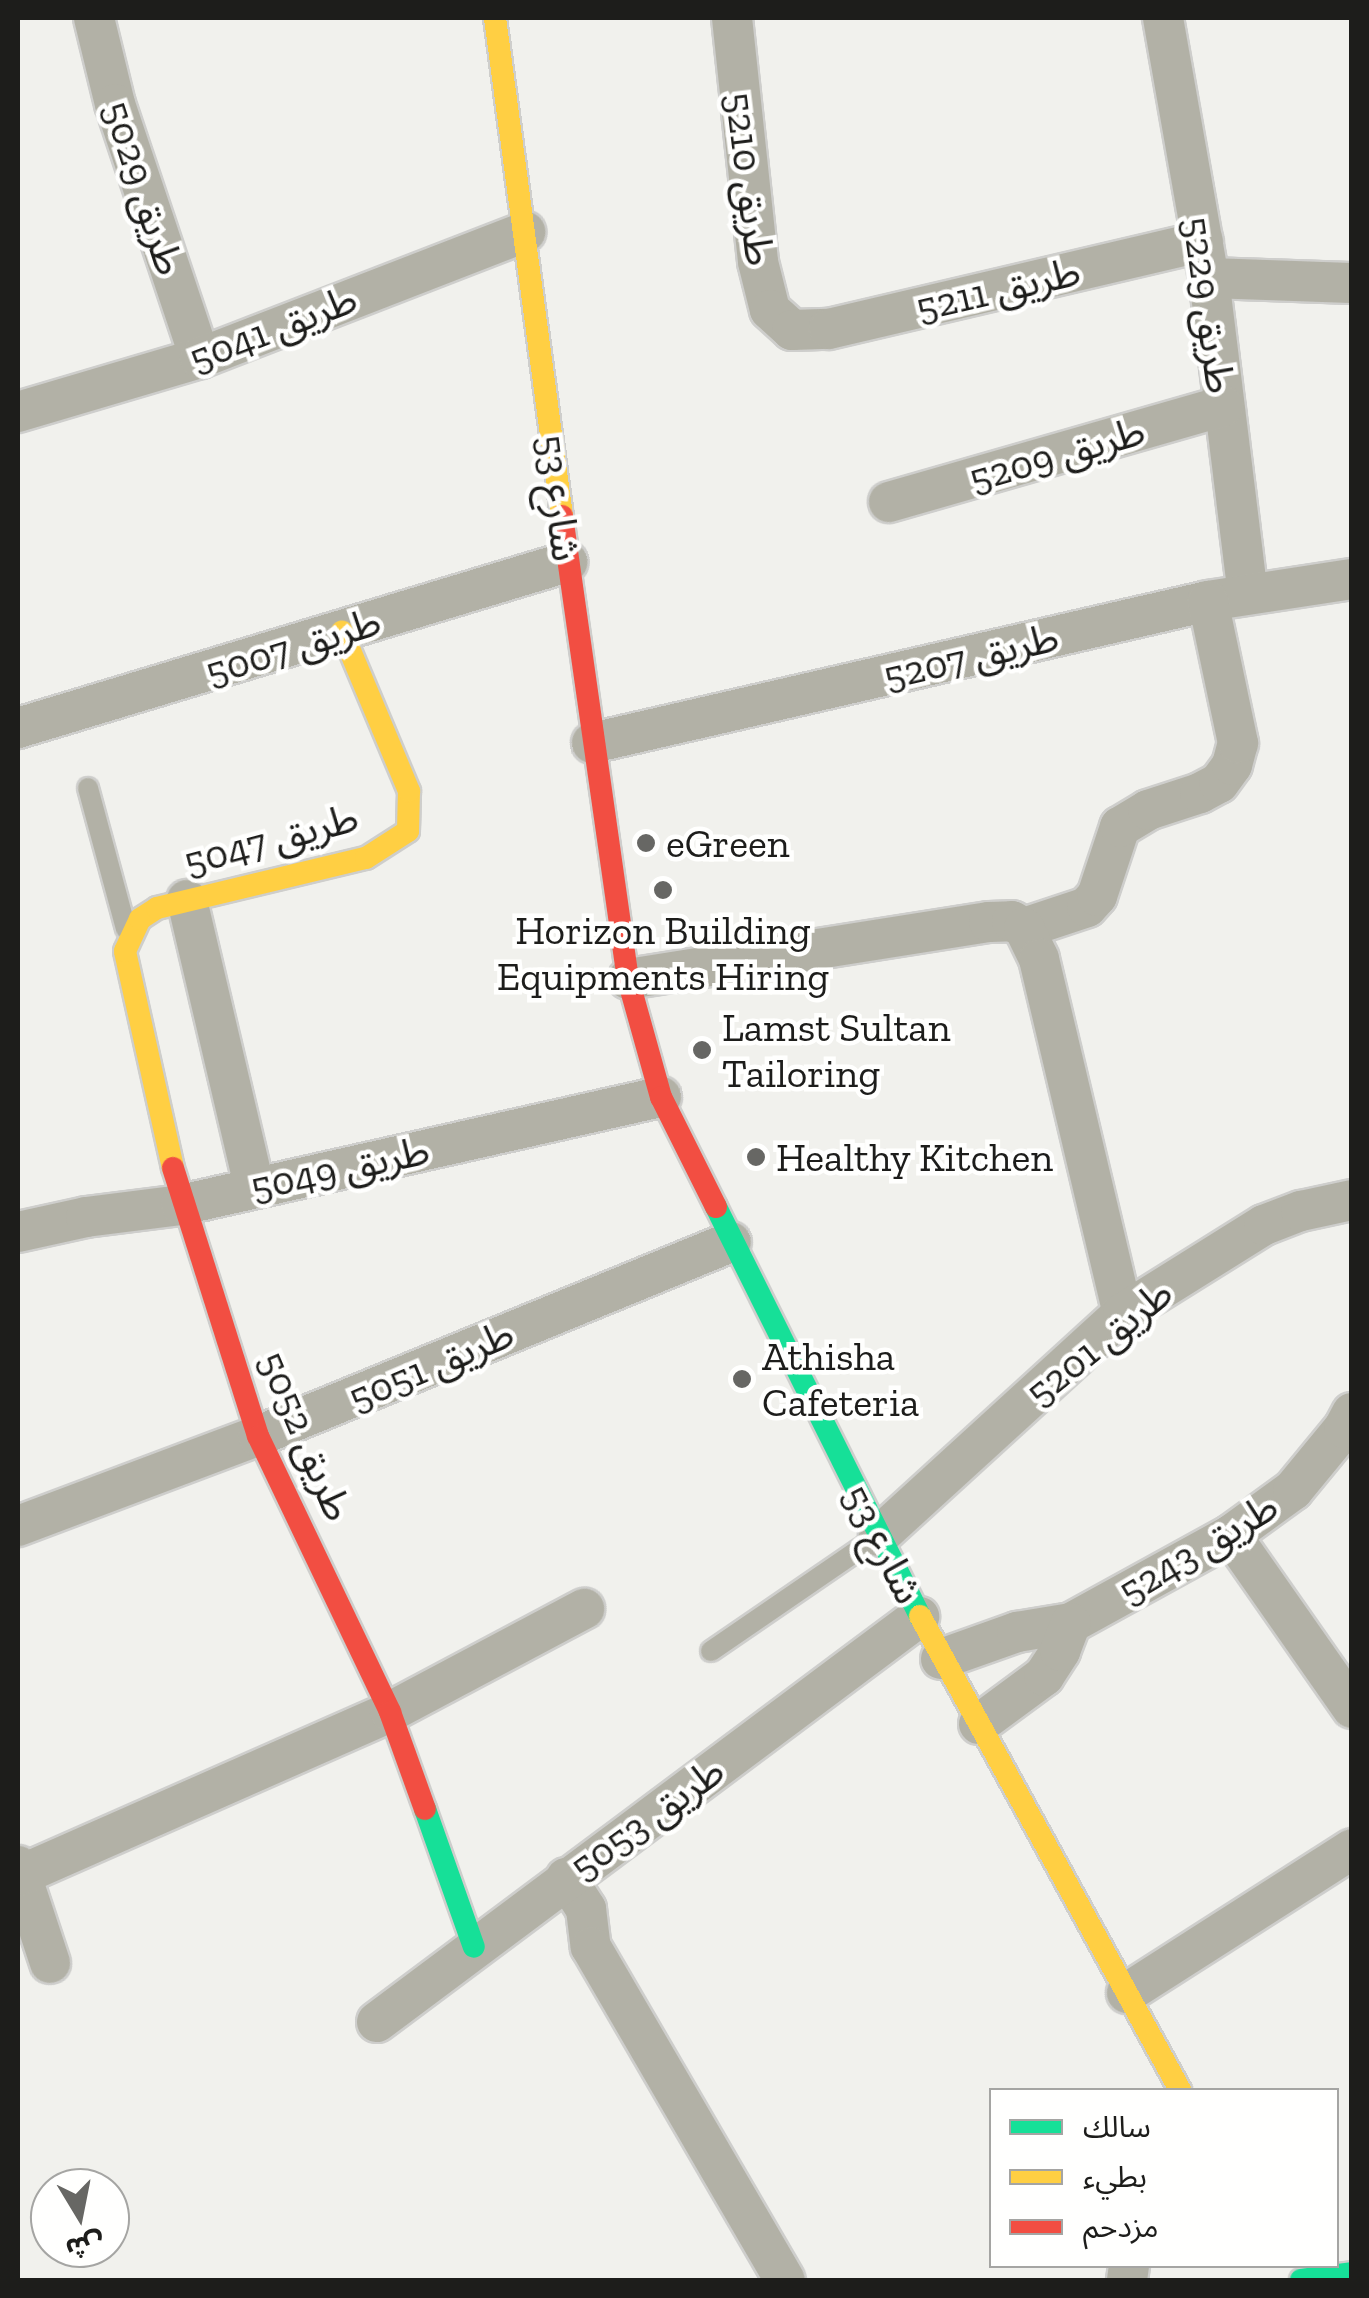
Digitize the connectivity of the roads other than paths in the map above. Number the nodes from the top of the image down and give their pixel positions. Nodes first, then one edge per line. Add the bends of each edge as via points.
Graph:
1 (94, 18) edge
2 (495, 18) edge
3 (732, 18) edge
4 (1162, 18) edge
5 (525, 232) junction
6 (1206, 260) junction
7 (1352, 283) edge
8 (792, 330) joint
9 (200, 358) junction
10 (1224, 406) junction
11 (18, 412) edge
12 (890, 502) dead end
13 (568, 562) junction
14 (1352, 578) edge
15 (1228, 598) junction
16 (342, 632) junction
17 (18, 728) edge
18 (592, 743) junction
19 (88, 788) dead end
20 (187, 900) junction
21 (1024, 928) junction
22 (128, 936) junction
23 (628, 978) junction
24 (660, 1097) junction
25 (254, 1186) junction
26 (1352, 1200) edge
27 (181, 1205) junction
28 (18, 1232) edge
29 (731, 1242) junction
30 (1123, 1312) junction
31 (1352, 1413) edge
32 (258, 1436) junction
33 (18, 1526) edge
34 (1231, 1535) junction
35 (879, 1536) junction
36 (584, 1610) dead end
37 (919, 1616) junction
38 (1071, 1624) junction
39 (711, 1651) dead end
40 (941, 1659) junction
41 (1352, 1708) edge
42 (390, 1712) junction
43 (979, 1724) junction
44 (1352, 1850) edge
45 (19, 1871) edge
46 (553, 1887) junction
47 (474, 1947) junction
48 (50, 1963) dead end
49 (1126, 1993) junction
50 (377, 2022) dead end
51 (1157, 2049) junction
52 (1152, 2088) edge
53 (1179, 2088) edge
54 (1352, 2273) edge
55 (785, 2280) edge
56 (1301, 2280) edge

1 - 9 street, طريق 5029 via 115,104
2 - 5 street, شارع 53
3 - 8 street, طريق 5210 via 758,262 770,310
4 - 6 street, طريق 5229
5 - 9 street, طريق 5041
5 - 13 street, شارع 53
6 - 7 street, طريق 5211
6 - 8 street, طريق 5211 via 829,329
6 - 10 street, طريق 5229
9 - 11 street, طريق 5041
10 - 12 street, طريق 5209
10 - 15 street, طريق 5229
13 - 16 street, طريق 5007
13 - 18 street, شارع 53
14 - 15 street, طريق 5207
15 - 18 street, طريق 5207
15 - 21 street, طريق 5229 via 1238,743 1232,765 1200,793 1120,827 1097,896 1087,907
16 - 17 street, طريق 5007
16 - 20 street, طريق 5047 via 408,791 408,831 366,858
18 - 23 street, شارع 53
19 - 22 lane
20 - 22 street, طريق 5047 via 157,908
20 - 25 street
21 - 23 street via 990,922
21 - 30 street via 1039,959
22 - 27 street, طريق 5052 via 125,951
23 - 24 street, شارع 53
24 - 25 street, طريق 5049
24 - 29 street, شارع 53
25 - 27 street, طريق 5049
26 - 30 street, طريق 5201 via 1264,1226
27 - 28 street, طريق 5049
27 - 32 street, طريق 5052
29 - 32 street, طريق 5051
29 - 35 street, شارع 53
30 - 35 street, طريق 5201
31 - 34 street, طريق 5243 via 1293,1490
32 - 33 street, طريق 5051
32 - 42 street, طريق 5052
34 - 38 street, طريق 5243
34 - 41 street
35 - 37 street, شارع 53
35 - 39 lane
36 - 42 street
37 - 40 street, شارع 53
37 - 46 street, طريق 5053
38 - 40 street, طريق 5243 via 1017,1632
38 - 43 street, طريق 5243 via 1044,1676
40 - 43 street, شارع 53
42 - 45 street
42 - 47 street, طريق 5052
43 - 49 street, شارع 53
44 - 49 street
45 - 48 street
46 - 47 street, طريق 5053
46 - 55 street via 586,1909 586,1939
47 - 50 street, طريق 5053
49 - 51 street, شارع 53
51 - 52 street
51 - 53 street, شارع 53
54 - 56 street

